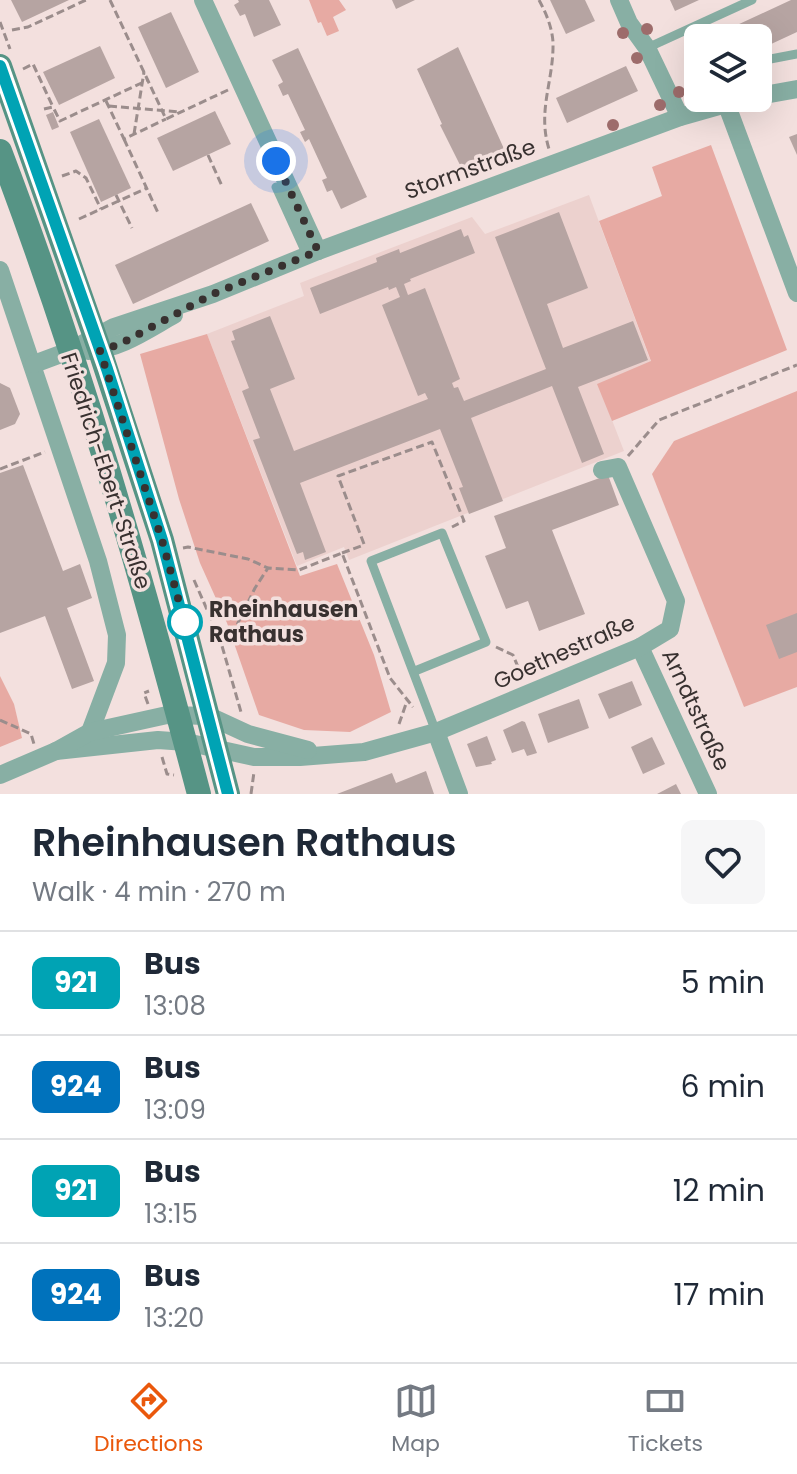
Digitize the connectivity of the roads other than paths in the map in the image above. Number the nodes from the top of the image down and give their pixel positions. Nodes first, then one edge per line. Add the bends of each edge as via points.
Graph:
1 (203, 0) edge
2 (619, 0) edge
3 (752, 0) edge
4 (647, 48) junction
5 (797, 54) edge
6 (772, 59) edge
7 (12, 68) edge
8 (797, 89) edge
9 (772, 93) edge
10 (696, 112) edge
11 (729, 112) edge
12 (680, 117) junction
13 (0, 151) edge
14 (276, 187) dead end
15 (312, 253) junction
16 (0, 270) edge
17 (797, 293) edge
18 (97, 343) junction
19 (69, 351) junction
20 (34, 364) junction
21 (610, 468) road end
22 (640, 647) junction
23 (415, 671) junction
24 (180, 715) junction
25 (209, 716) junction
26 (90, 732) junction
27 (436, 732) junction
28 (186, 742) junction
29 (216, 749) junction
30 (48, 754) junction
31 (339, 754) junction
32 (0, 775) edge
33 (199, 794) edge
34 (228, 794) edge
35 (459, 794) edge
36 (708, 794) edge

1 - 15 street
2 - 4 street
3 - 4 lane
4 - 12 street
5 - 6 lane
7 - 18 main road, Friedrich-Ebert-Straße
8 - 9 street, Stormstraße
10 - 12 street, Stormstraße
11 - 17 street
12 - 15 street, Stormstraße
13 - 19 main road, Friedrich-Ebert-Straße
14 - 15 lane
15 - 18 street, Stormstraße via 213,294 120,344
16 - 20 street, Friedrich-Ebert-Straße
18 - 19 street, Stormstraße
18 - 25 main road, Friedrich-Ebert-Straße via 162,540
19 - 20 street, Stormstraße
19 - 24 main road, Friedrich-Ebert-Straße
20 - 26 street, Friedrich-Ebert-Straße via 117,635 116,663
21 - 22 street, Goethestraße via 676,601 670,629
22 - 27 street, Goethestraße
22 - 36 street, Arndtstraße
23 - 23 lane via 371,561 442,533 486,642
23 - 27 lane
24 - 25 street, Goethestraße
24 - 26 street, Goethestraße
24 - 28 main road, Friedrich-Ebert-Straße
25 - 29 main road, Friedrich-Ebert-Straße
25 - 31 street, Goethestraße via 297,749
26 - 30 street, Goethestraße
27 - 31 street, Goethestraße
27 - 35 street
28 - 29 street, Goethestraße
28 - 30 street, Goethestraße via 158,740
28 - 33 main road, Friedrich-Ebert-Straße
29 - 31 street, Goethestraße via 254,757
29 - 34 main road, Friedrich-Ebert-Straße
30 - 32 street

